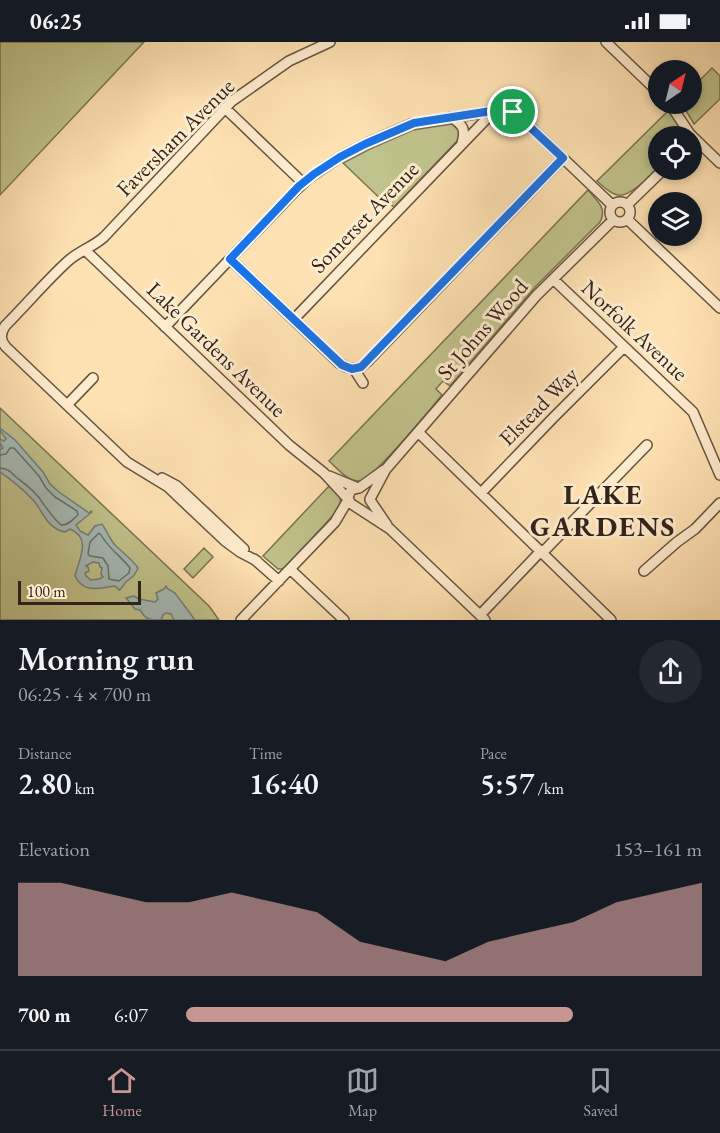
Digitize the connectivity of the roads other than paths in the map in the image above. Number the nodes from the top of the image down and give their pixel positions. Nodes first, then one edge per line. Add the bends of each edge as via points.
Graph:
1 (330, 42) edge
2 (606, 42) edge
3 (648, 82) edge
4 (225, 108) junction
5 (494, 111) junction
6 (451, 117) junction
7 (462, 143) junction
8 (702, 148) edge
9 (563, 158) junction
10 (720, 163) edge
11 (653, 180) edge
12 (303, 183) junction
13 (627, 205) junction
14 (612, 206) junction
15 (627, 219) junction
16 (613, 220) junction
17 (85, 250) junction
18 (230, 259) junction
19 (553, 279) junction
20 (720, 308) edge
21 (294, 319) junction
22 (165, 327) junction
23 (624, 348) junction
24 (354, 369) junction
25 (93, 378) dead end
26 (363, 383) dead end
27 (67, 405) junction
28 (418, 432) junction
29 (647, 445) dead end
30 (386, 469) junction
31 (324, 473) junction
32 (720, 475) edge
33 (358, 488) junction
34 (481, 494) junction
35 (348, 499) junction
36 (370, 500) junction
37 (720, 503) edge
38 (359, 509) junction
39 (335, 522) junction
40 (390, 530) junction
41 (541, 552) junction
42 (290, 569) junction
43 (644, 571) dead end
44 (279, 581) junction
45 (482, 617) edge
46 (241, 620) edge
47 (344, 620) edge
48 (611, 620) edge

1 - 4 street, Faversham Avenue via 289,61
2 - 3 street
4 - 12 street
4 - 17 street, Faversham Avenue via 106,234
5 - 6 street
5 - 7 street, Somerset Avenue
5 - 9 street via 514,113
6 - 7 street via 463,128
6 - 12 street via 414,123 375,139
7 - 21 street, Somerset Avenue
8 - 10 street
9 - 14 street
9 - 24 street via 367,362
11 - 13 street
12 - 18 street
13 - 14 street via 618,202
13 - 15 street
14 - 16 street
15 - 16 street
15 - 20 street
16 - 19 street, St Johns Wood
17 - 22 street, Lake Gardens Avenue
17 - 27 street, Faversham Avenue via 66,263 1,334 6,347
18 - 21 street
18 - 22 street
19 - 23 street, Norfolk Avenue
19 - 28 street, St Johns Wood
21 - 24 street via 342,365
22 - 31 street, Lake Gardens Avenue via 289,445
23 - 32 street, Norfolk Avenue via 693,412
23 - 34 street, Elstead Way
24 - 26 street
25 - 27 street
27 - 44 street via 127,462 177,486
28 - 30 street, St Johns Wood
28 - 34 street
29 - 41 street
30 - 33 street, St Johns Wood
30 - 36 street, St Johns Wood
31 - 33 street, Lake Gardens Avenue
31 - 35 street, Lake Gardens Avenue
33 - 35 street via 350,492
33 - 36 street via 366,490
34 - 41 street
35 - 38 street
35 - 39 street
36 - 38 street
36 - 40 street
37 - 43 street
38 - 39 street
38 - 40 street
39 - 42 street
40 - 45 street
41 - 45 street
41 - 48 street
42 - 44 street
42 - 47 street
44 - 46 street

